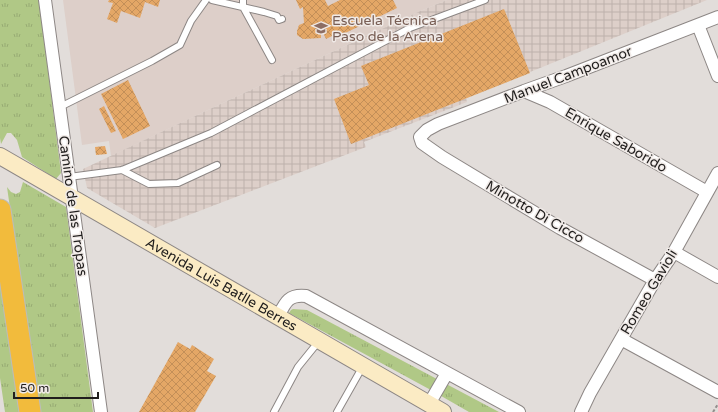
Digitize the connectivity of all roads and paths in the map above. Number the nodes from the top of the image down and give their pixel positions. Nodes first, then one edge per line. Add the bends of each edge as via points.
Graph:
1 (45, 0) edge
2 (206, 0) edge
3 (212, 0) edge
4 (243, 0) edge
5 (485, 0) edge
6 (243, 8) junction
7 (718, 17) edge
8 (282, 19) dead end
9 (698, 25) junction
10 (272, 60) dead end
11 (718, 76) edge
12 (524, 91) junction
13 (60, 107) junction
14 (420, 137) joint
15 (0, 156) edge
16 (217, 165) dead end
17 (122, 170) junction
18 (718, 174) edge
19 (69, 177) junction
20 (707, 192) junction
21 (72, 198) junction
22 (0, 210) edge
23 (674, 252) junction
24 (718, 277) edge
25 (655, 280) junction
26 (278, 317) junction
27 (621, 339) junction
28 (318, 341) junction
29 (363, 366) junction
30 (447, 373) junction
31 (718, 392) edge
32 (718, 404) edge
33 (428, 406) junction
34 (30, 412) edge
35 (101, 412) edge
36 (274, 412) edge
37 (337, 412) edge
38 (443, 412) edge
39 (519, 412) edge
40 (581, 412) edge
41 (713, 412) edge

1 - 13 street, Camino de las Tropas
2 - 13 lane via 191,21 180,44 152,61
3 - 6 lane
4 - 6 lane
5 - 17 lane via 410,28 211,133
6 - 8 lane
6 - 10 lane
7 - 9 street, Manuel Campoamor
9 - 11 street
9 - 12 street, Manuel Campoamor
12 - 14 street, Manuel Campoamor via 438,124
12 - 20 street, Enrique Saborido via 550,102
13 - 19 street, Camino de las Tropas
14 - 25 street, Minotto Di Cicco via 422,143 448,161 560,228
15 - 21 main road, Avenida Luis Batlle Berres
16 - 17 lane via 178,183 149,184
17 - 19 lane
18 - 20 street, Romeo Gavioli
19 - 21 street, Camino de las Tropas
20 - 23 street, Romeo Gavioli
21 - 26 main road, Avenida Luis Batlle Berres
21 - 35 street, Camino de las Tropas
22 - 34 highway
23 - 24 street
23 - 25 street, Romeo Gavioli
25 - 27 street, Romeo Gavioli
26 - 28 main road, Avenida Luis Batlle Berres
26 - 30 street via 286,302 298,295 306,296
27 - 31 street
27 - 40 street, Romeo Gavioli
28 - 29 main road, Avenida Luis Batlle Berres
28 - 36 lane via 298,367
29 - 33 main road, Avenida Luis Batlle Berres
29 - 37 lane
30 - 33 street
30 - 39 street
32 - 41 path
33 - 38 main road, Avenida Luis Batlle Berres

